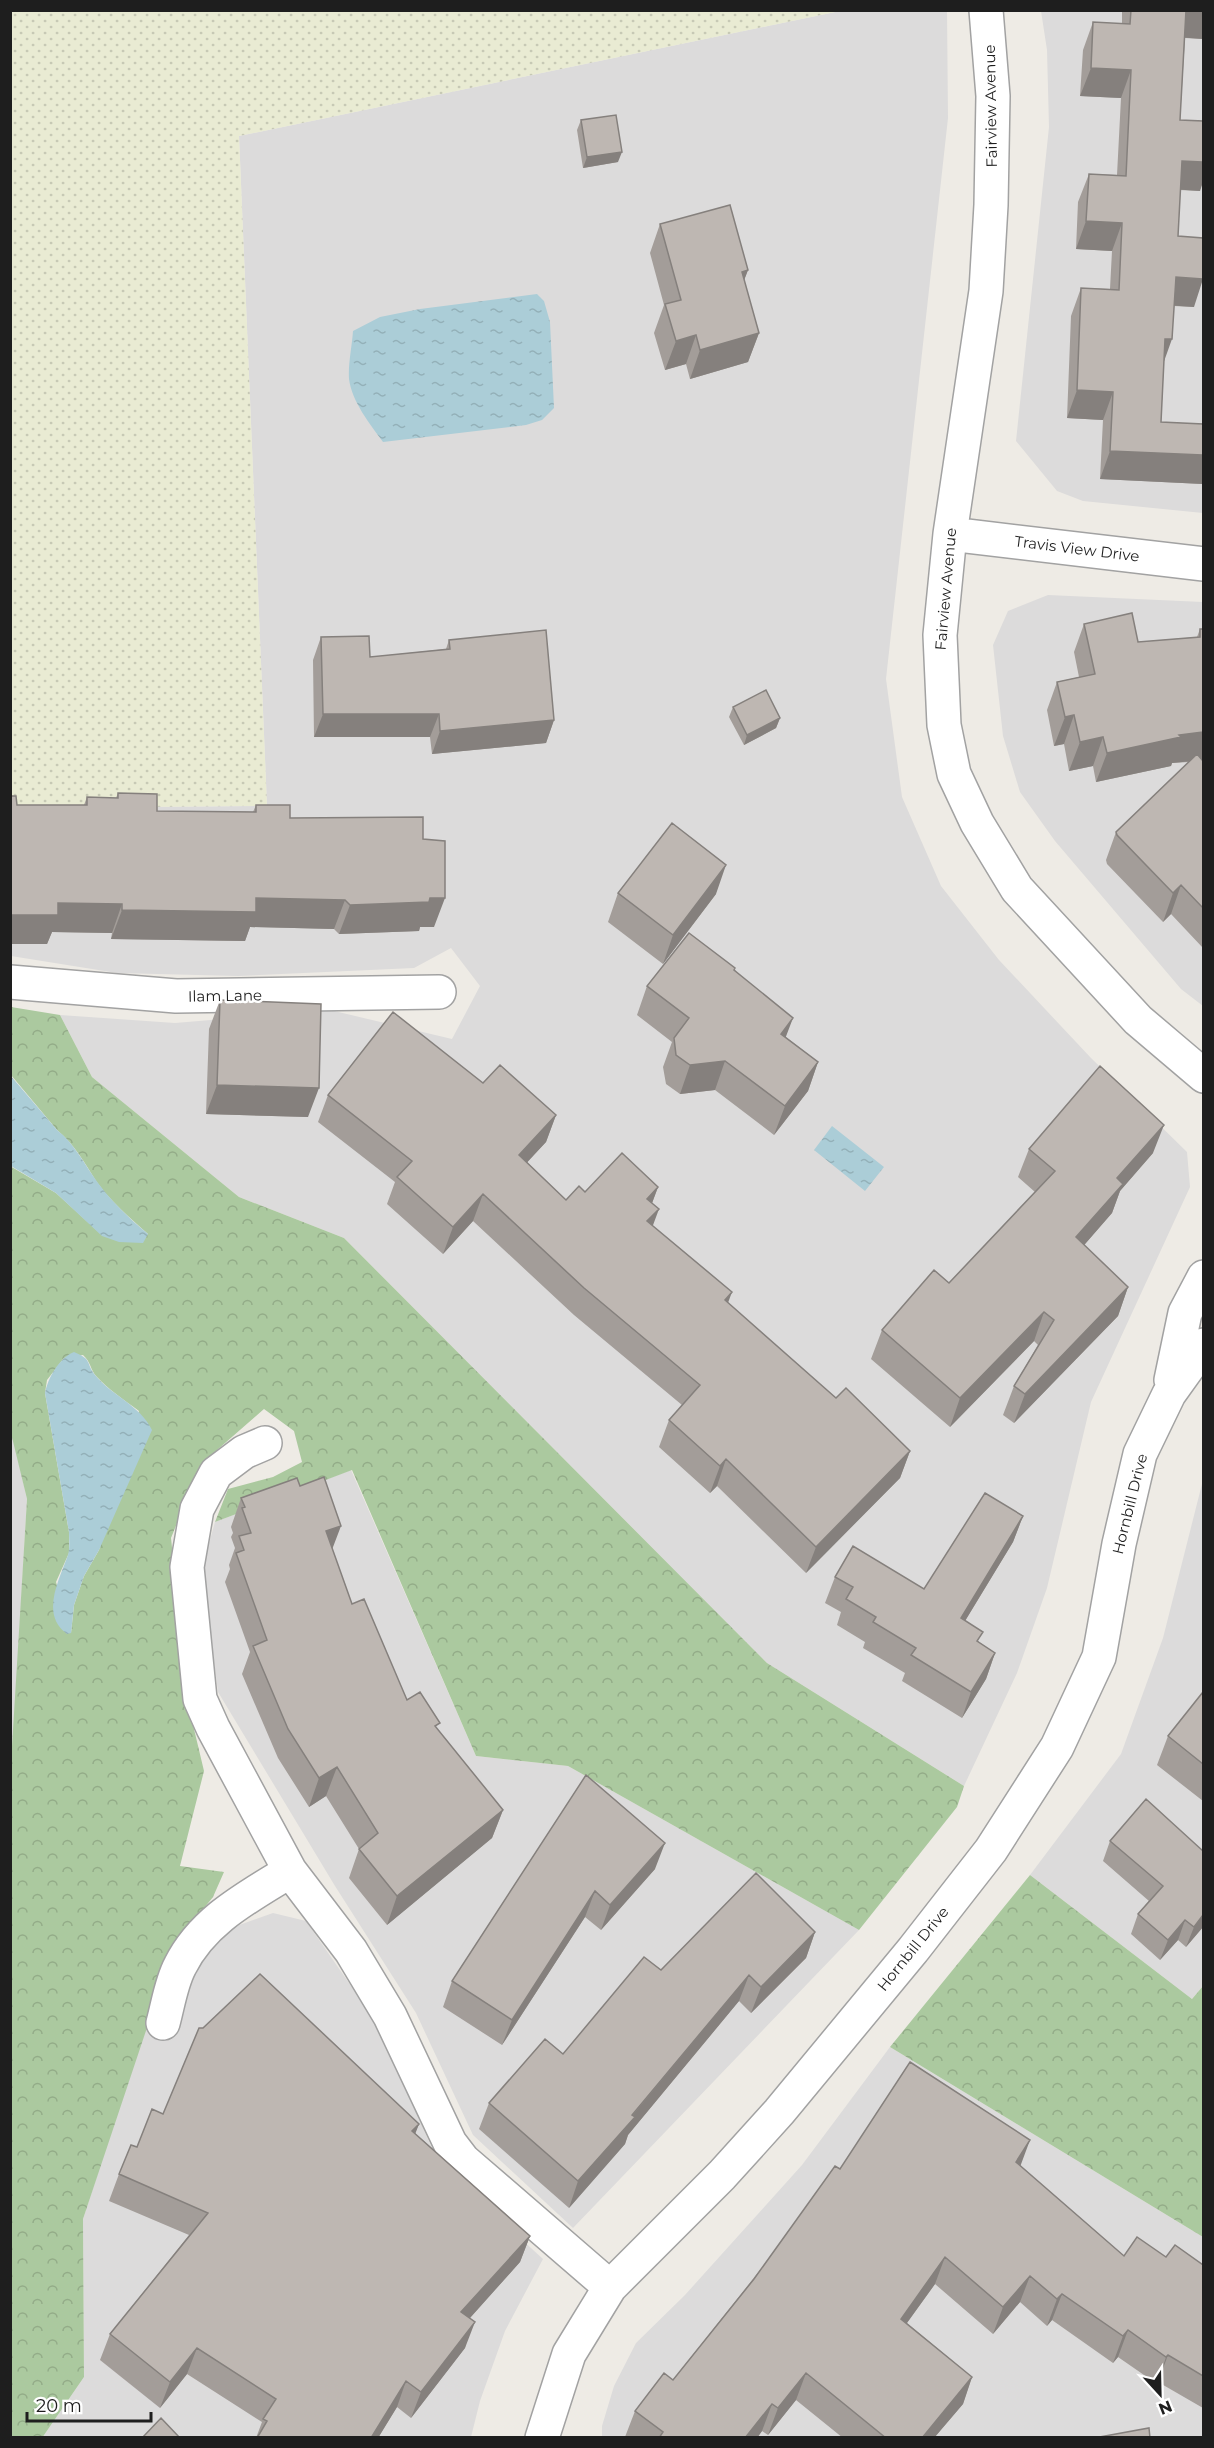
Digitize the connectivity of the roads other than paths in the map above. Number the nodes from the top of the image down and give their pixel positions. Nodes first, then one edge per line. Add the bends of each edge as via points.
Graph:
1 (986, 10) edge
2 (950, 534) junction
3 (1203, 564) edge
4 (10, 982) edge
5 (439, 992) dead end
6 (1203, 1076) edge
7 (1203, 1276) edge
8 (1203, 1345) edge
9 (1168, 1394) junction
10 (265, 1443) dead end
11 (290, 1871) junction
12 (163, 2024) dead end
13 (610, 2287) junction
14 (542, 2438) edge

1 - 2 street, Fairview Avenue via 994,143 986,291
2 - 3 street, Travis View Drive
2 - 6 street, Fairview Avenue via 940,635 944,725 954,774 977,823 1017,890 1138,1020
4 - 5 street, Ilam Lane via 176,996
7 - 9 street, Hornbill Drive via 1185,1313
8 - 9 street, Hornbill Drive
9 - 13 street, Hornbill Drive via 1140,1454 1099,1656 1057,1747 991,1850 819,2064 722,2175
10 - 11 street via 244,1452 216,1473 197,1509 187,1567 200,1699
11 - 12 street via 231,1907 192,1946 179,1968
11 - 13 street via 351,1951 390,2016 450,2143 463,2160
13 - 14 street, Hornbill Drive via 569,2354

